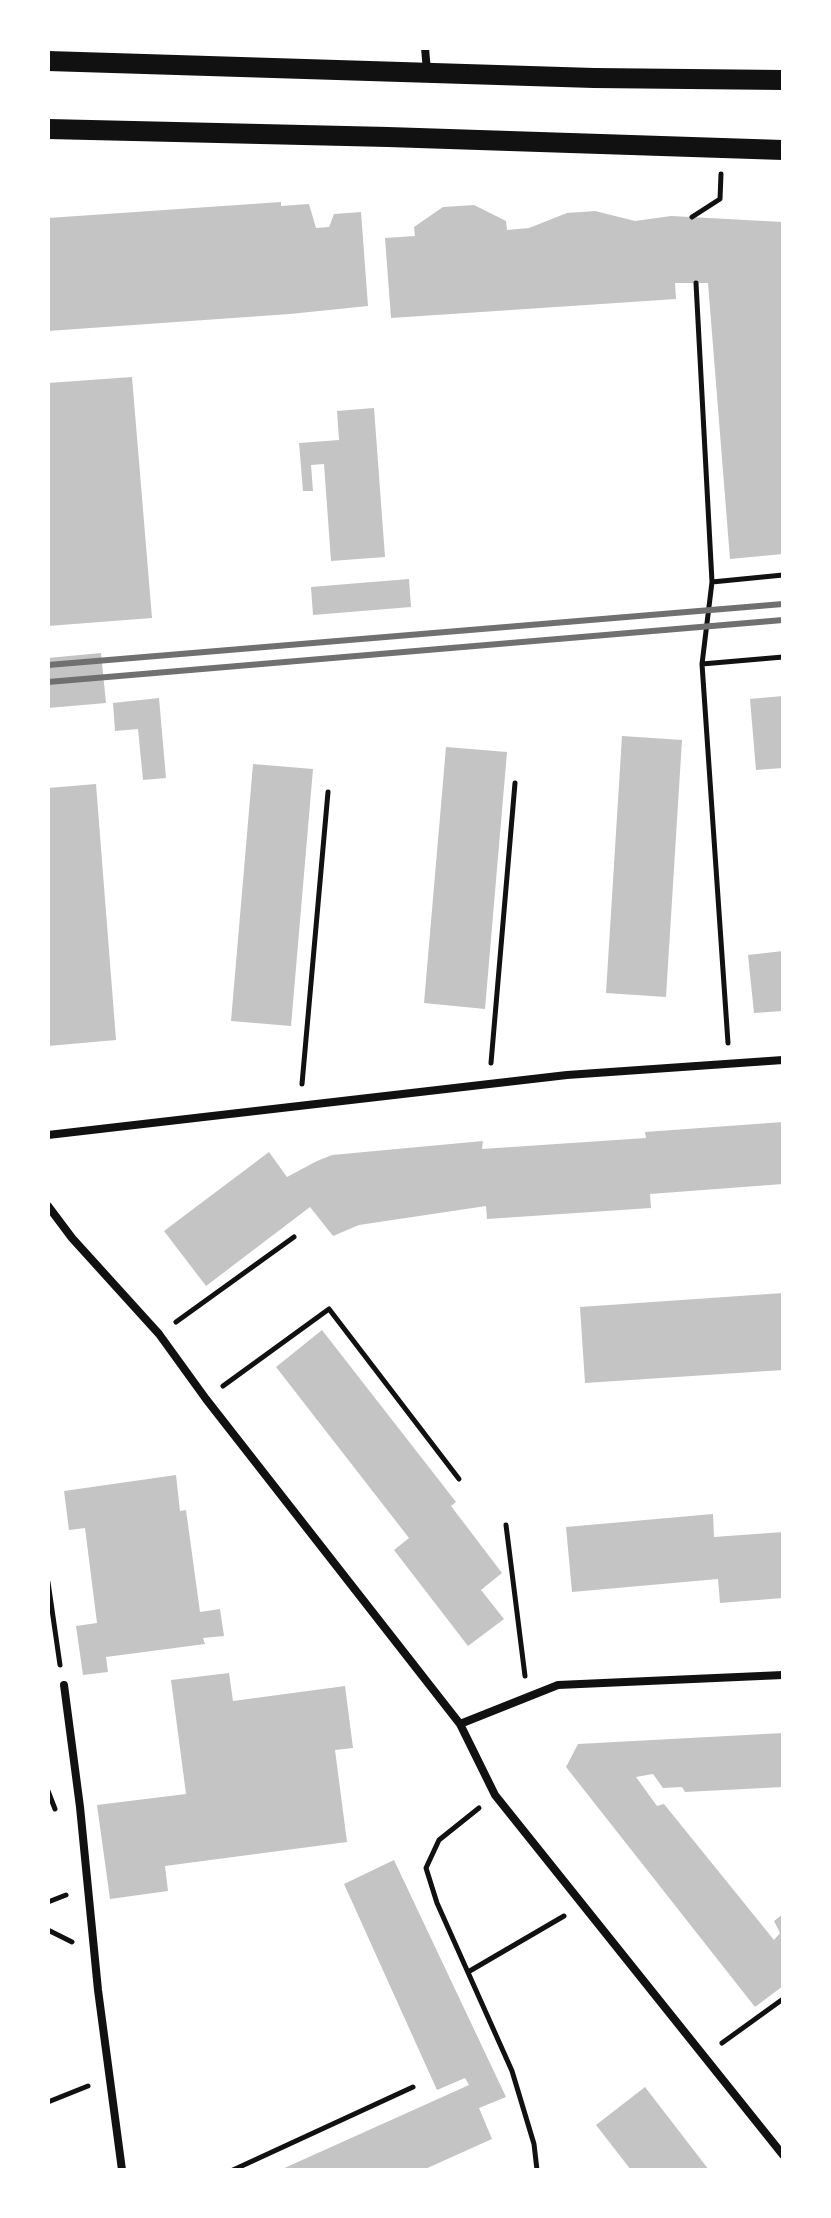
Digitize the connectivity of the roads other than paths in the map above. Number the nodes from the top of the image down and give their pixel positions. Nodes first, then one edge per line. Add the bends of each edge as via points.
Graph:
1 (425, 48) edge
2 (48, 61) edge
3 (427, 73) junction
4 (783, 80) edge
5 (48, 129) edge
6 (783, 150) edge
7 (783, 1060) edge
8 (48, 1135) edge
9 (48, 1206) edge
10 (783, 1675) edge
11 (64, 1685) road end
12 (460, 1724) junction
13 (783, 2155) edge
14 (122, 2170) edge

1 - 3 street
2 - 3 main road
3 - 4 main road
5 - 6 main road
7 - 8 street via 567,1075
9 - 12 street via 159,1334
10 - 12 street via 558,1685
11 - 14 street
12 - 13 street via 495,1795

